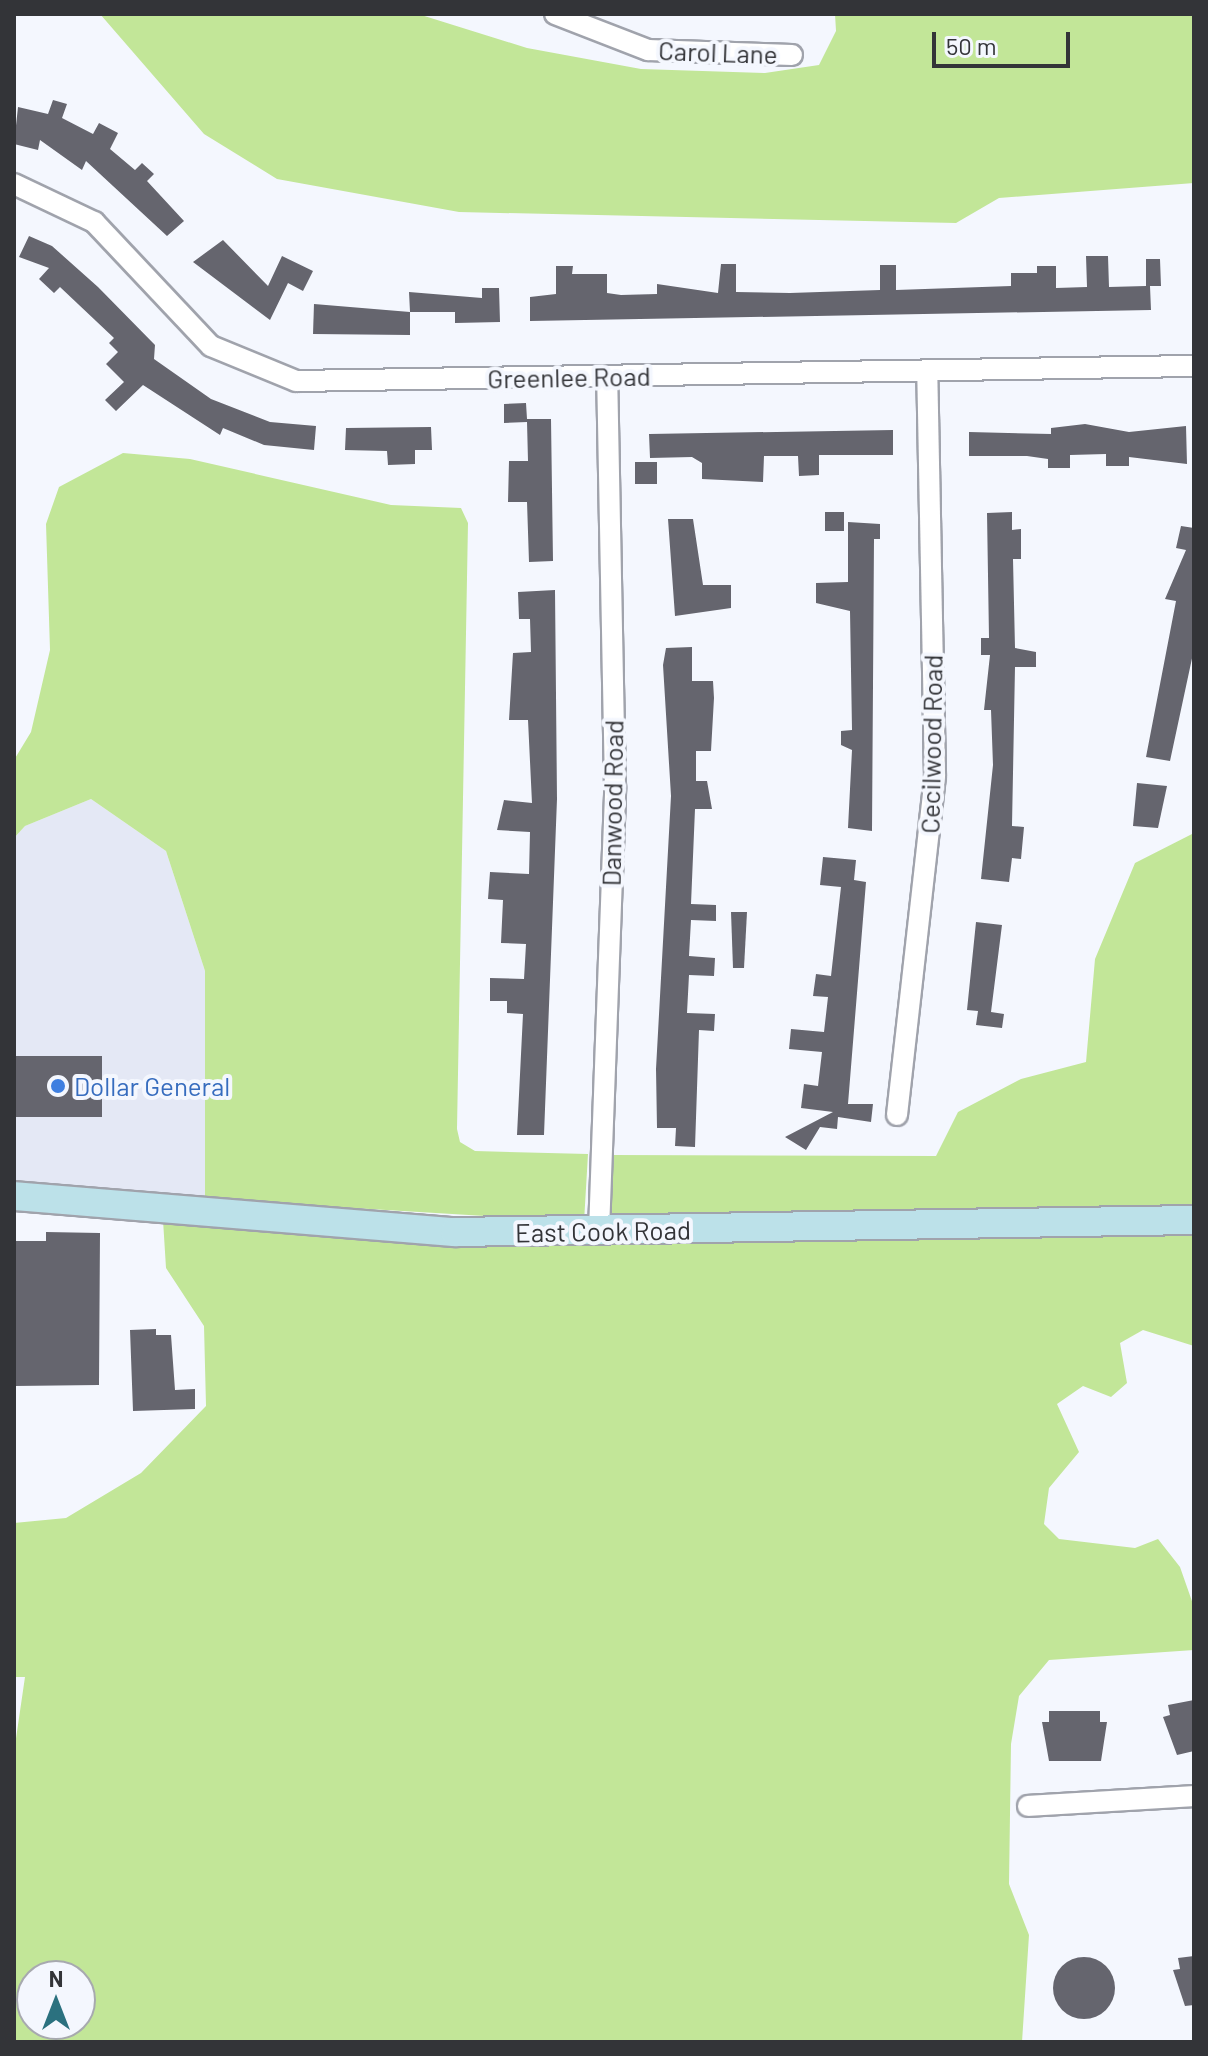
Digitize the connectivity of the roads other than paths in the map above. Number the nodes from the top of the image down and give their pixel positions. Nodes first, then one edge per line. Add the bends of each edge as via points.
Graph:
1 (555, 14) edge
2 (792, 55) dead end
3 (14, 184) edge
4 (1194, 366) edge
5 (927, 371) junction
6 (607, 376) junction
7 (897, 1115) dead end
8 (14, 1196) edge
9 (1194, 1220) edge
10 (599, 1231) junction
11 (1194, 1796) edge
12 (1028, 1806) dead end

1 - 2 street, Carol Lane via 648,50
3 - 6 street, Greenlee Road via 94,222 211,346 264,373 333,382
4 - 5 street, Greenlee Road
5 - 6 street, Greenlee Road
5 - 7 street, Cecilwood Road via 935,776
6 - 10 street, Danwood Road via 615,786
8 - 10 main road, East Cook Road via 397,1230
9 - 10 main road, East Cook Road
11 - 12 street

